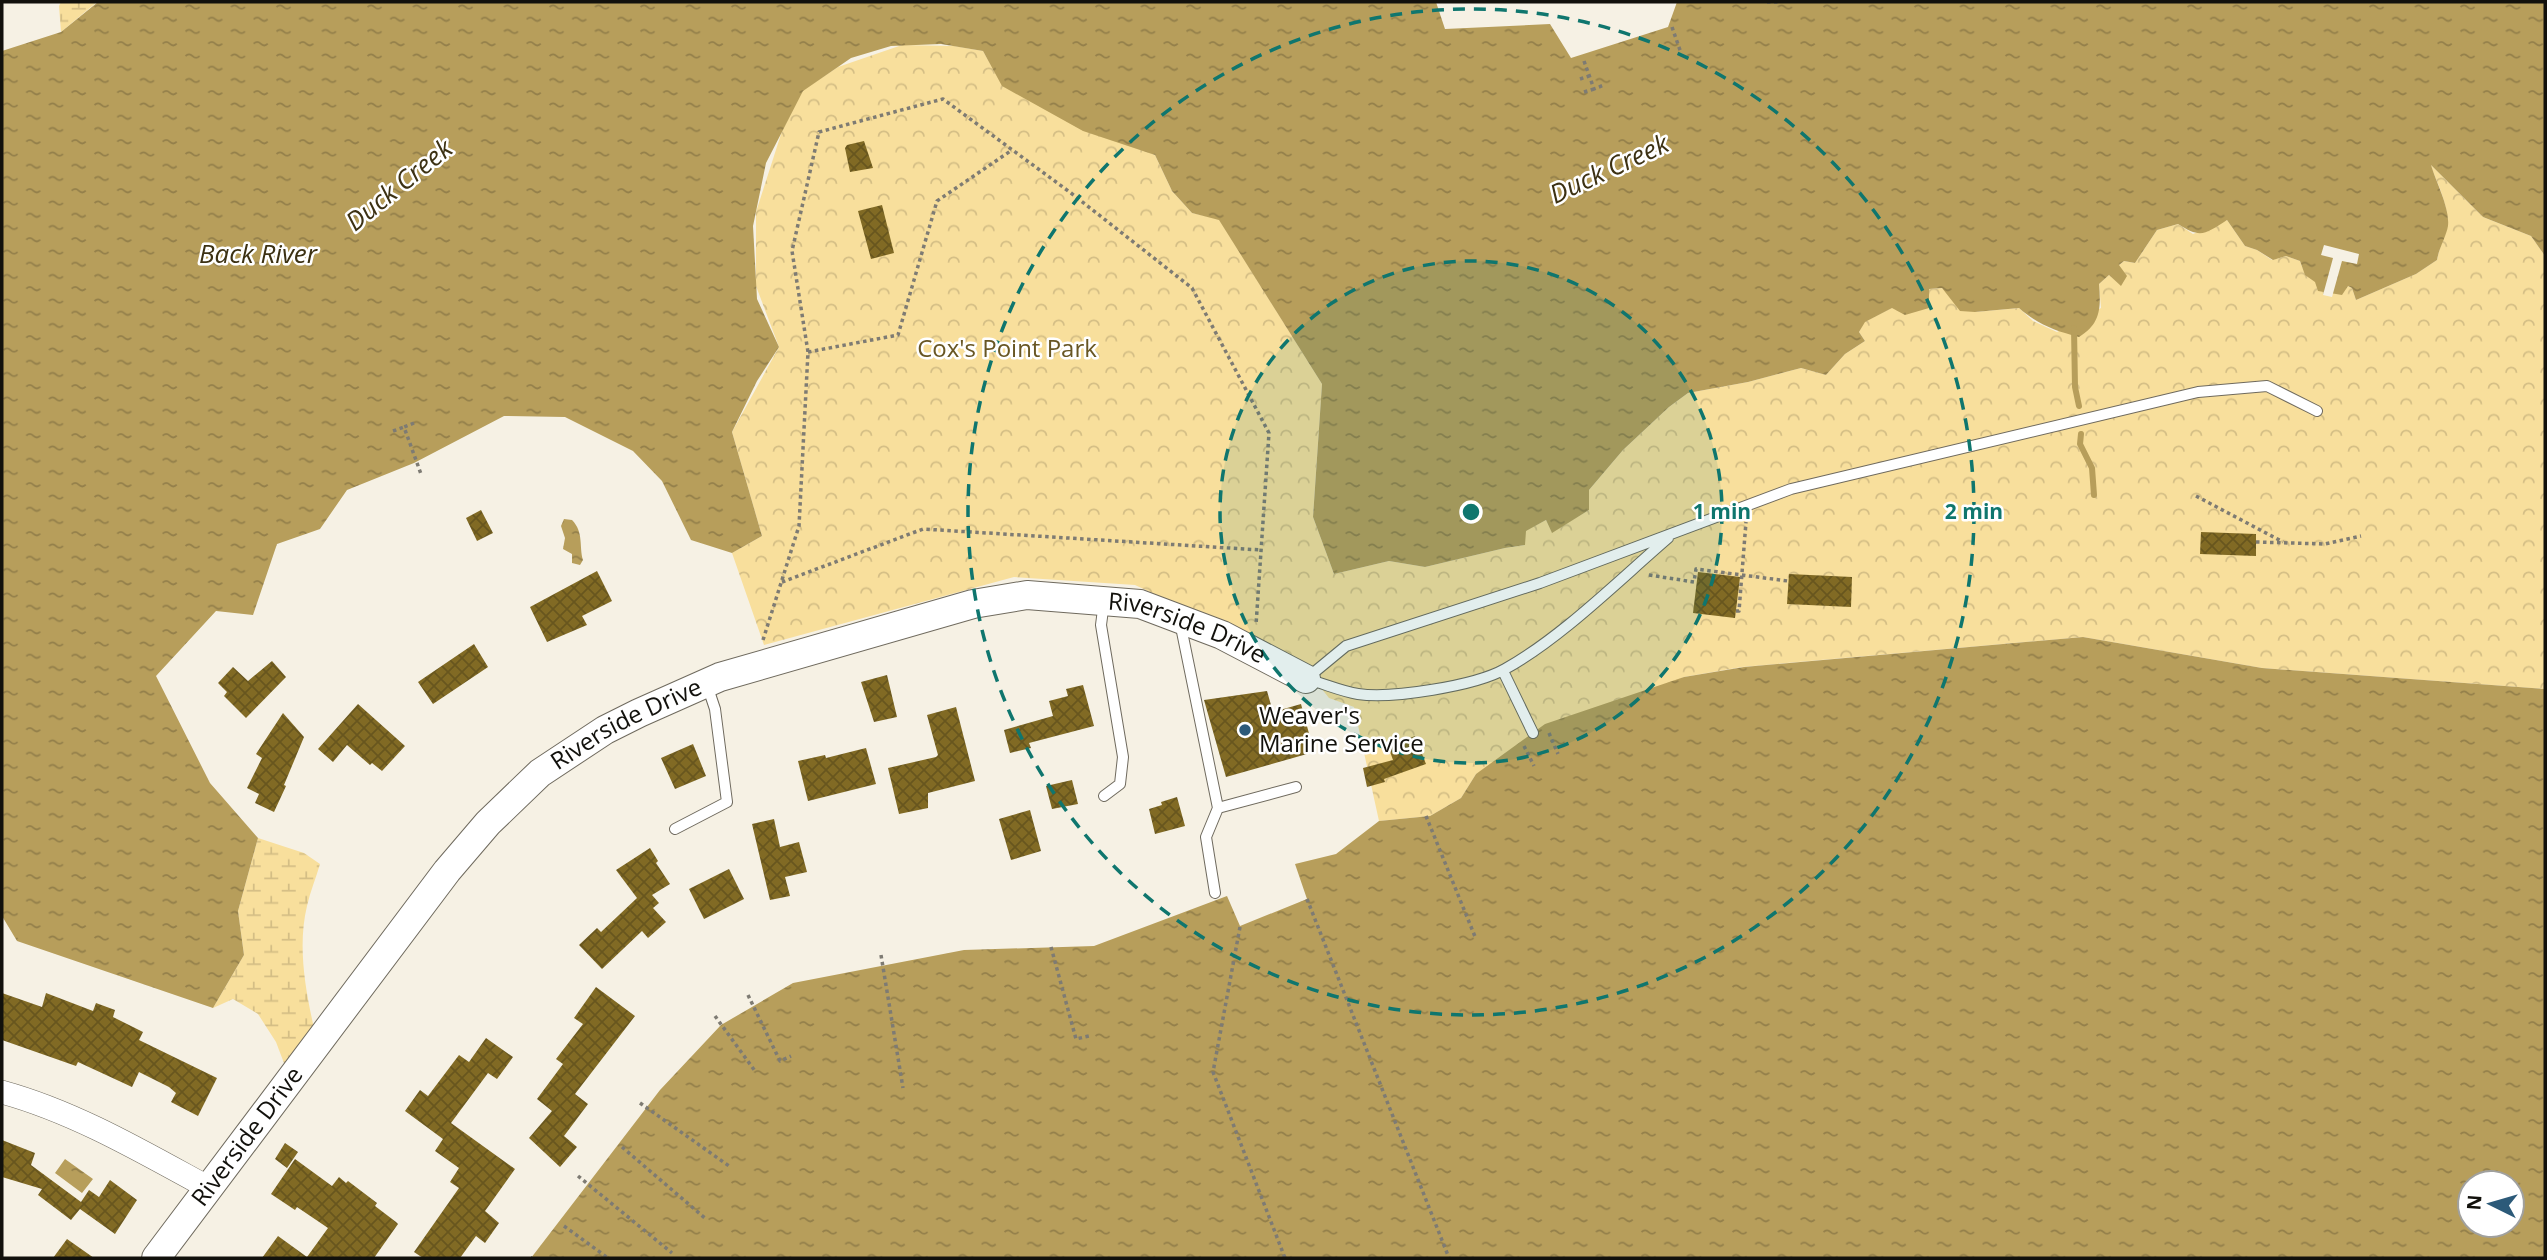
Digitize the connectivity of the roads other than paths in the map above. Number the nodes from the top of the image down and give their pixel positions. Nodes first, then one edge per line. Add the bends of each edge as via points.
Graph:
1 (2317, 411) dead end
2 (1674, 533) junction
3 (1104, 600) junction
4 (1179, 616) junction
5 (1503, 671) junction
6 (1306, 679) junction
7 (706, 682) junction
8 (1533, 733) dead end
9 (1296, 787) dead end
10 (1104, 796) dead end
11 (1218, 808) junction
12 (675, 829) dead end
13 (1215, 893) dead end
14 (2, 1092) edge
15 (209, 1188) junction
16 (156, 1258) edge

1 - 2 lane via 2267,386 2198,392 1791,489
2 - 5 lane via 1563,629
2 - 6 lane via 1540,583 1346,646
3 - 4 street, Riverside Drive via 1140,604
3 - 7 street, Riverside Drive via 1027,596 973,604
3 - 10 lane via 1101,625 1123,757 1120,784
4 - 6 street, Riverside Drive
4 - 11 lane
5 - 6 lane via 1401,695 1357,694
5 - 8 lane
7 - 12 lane via 715,709 727,802
7 - 15 street, Riverside Drive via 593,738 540,774 488,822
9 - 11 lane
11 - 13 lane via 1206,837
14 - 15 street via 127,1143
15 - 16 street, Riverside Drive

